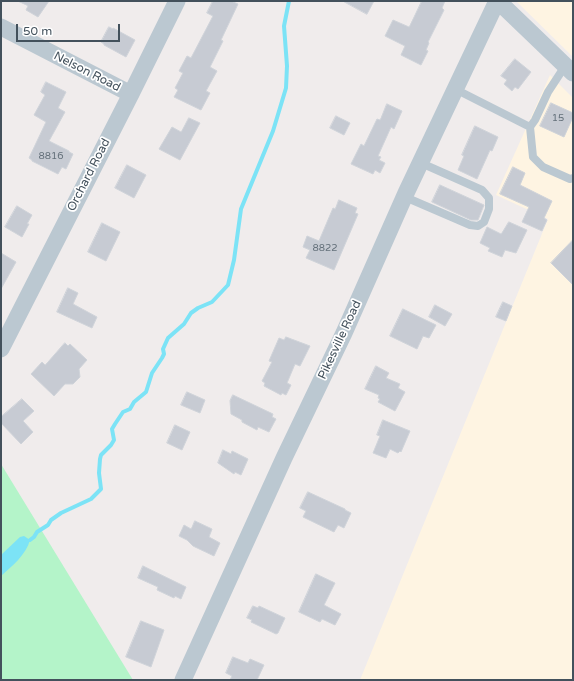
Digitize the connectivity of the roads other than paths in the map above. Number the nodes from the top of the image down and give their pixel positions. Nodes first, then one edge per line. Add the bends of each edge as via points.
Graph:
1 (177, 1) edge
2 (498, 1) edge
3 (1, 27) edge
4 (569, 70) edge
5 (455, 90) junction
6 (131, 94) junction
7 (530, 127) junction
8 (421, 163) junction
9 (573, 178) edge
10 (405, 197) junction
11 (1, 349) edge
12 (182, 680) edge

1 - 6 street, Orchard Road
2 - 4 street
2 - 5 street, Pikesville Road
3 - 6 street, Nelson Road
4 - 7 lane via 548,92
5 - 7 lane
5 - 8 street, Pikesville Road
6 - 11 street, Orchard Road
7 - 9 lane via 532,157 543,167
8 - 10 street, Pikesville Road
8 - 10 lane via 482,190 489,198 489,209 484,222 478,226 470,225
10 - 12 street, Pikesville Road

